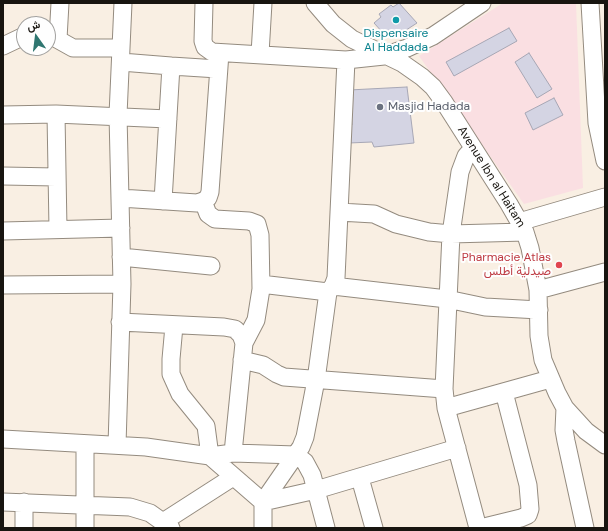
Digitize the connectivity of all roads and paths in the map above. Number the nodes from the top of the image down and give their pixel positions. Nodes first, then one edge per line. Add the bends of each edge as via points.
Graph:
1 (60, 3) edge
2 (123, 3) edge
3 (204, 3) edge
4 (263, 3) edge
5 (315, 3) edge
6 (482, 3) edge
7 (590, 3) edge
8 (56, 22) edge
9 (56, 39) edge
10 (16, 40) edge
11 (3, 46) edge
12 (260, 54) junction
13 (121, 55) junction
14 (384, 56) junction
15 (346, 60) junction
16 (219, 61) junction
17 (171, 66) junction
18 (56, 114) junction
19 (3, 115) edge
20 (118, 116) junction
21 (168, 119) junction
22 (601, 120) edge
23 (473, 148) junction
24 (605, 161) edge
25 (3, 176) edge
26 (56, 177) junction
27 (605, 197) edge
28 (120, 198) junction
29 (163, 201) junction
30 (204, 201) junction
31 (339, 212) junction
32 (522, 227) junction
33 (120, 228) junction
34 (58, 229) junction
35 (3, 231) edge
36 (451, 234) junction
37 (121, 257) junction
38 (211, 266) dead end
39 (605, 272) edge
40 (122, 284) junction
41 (3, 285) edge
42 (261, 289) junction
43 (331, 289) junction
44 (538, 290) junction
45 (447, 299) junction
46 (539, 310) junction
47 (120, 322) junction
48 (174, 326) junction
49 (243, 351) junction
50 (550, 379) junction
51 (316, 380) junction
52 (444, 389) junction
53 (504, 392) junction
54 (446, 408) junction
55 (565, 408) junction
56 (3, 440) edge
57 (85, 444) junction
58 (117, 444) junction
59 (605, 445) edge
60 (457, 448) junction
61 (234, 453) junction
62 (296, 455) junction
63 (210, 456) junction
64 (233, 477) junction
65 (360, 478) junction
66 (316, 490) junction
67 (3, 502) edge
68 (24, 502) junction
69 (263, 502) junction
70 (86, 505) junction
71 (167, 525) edge
72 (24, 528) edge
73 (85, 528) edge
74 (263, 528) edge
75 (326, 528) edge
76 (374, 528) edge
77 (479, 528) edge
78 (586, 528) edge

1 - 8 street
2 - 13 street
3 - 16 street via 202,41
4 - 12 street
5 - 14 street, Avenue Ibn al Haitam via 333,24 352,39
6 - 14 street via 433,36
7 - 22 street
9 - 13 street via 73,48
10 - 11 street
12 - 15 street
12 - 16 street
13 - 17 street
13 - 20 street
14 - 15 street
14 - 23 street, Avenue Ibn al Haitam via 402,63 433,86
15 - 31 street
16 - 17 street
16 - 30 street via 210,192
17 - 21 street
18 - 19 street
18 - 20 street
18 - 26 street
20 - 21 street
20 - 28 street
21 - 29 street
22 - 24 street
23 - 32 street, Avenue Ibn al Haitam
23 - 36 street via 466,156 460,172
25 - 26 street
26 - 34 street
27 - 32 street
28 - 29 street
28 - 33 street
29 - 30 street
30 - 42 street via 208,214 215,219 250,221 257,224 260,235
31 - 36 street via 374,214 411,229
31 - 43 street via 337,268
32 - 36 street
32 - 44 street, Avenue Ibn al Haitam via 530,248
33 - 34 street
33 - 37 street
34 - 35 street
36 - 45 street
37 - 38 street
37 - 40 street
39 - 44 street
40 - 41 street
40 - 47 street
42 - 43 street via 269,285
42 - 49 street via 256,320
43 - 45 street
43 - 51 street
44 - 46 street, Avenue Ibn al Haitam
45 - 46 street via 485,307
45 - 52 street
46 - 50 street, Avenue Ibn al Haitam via 539,336 543,360
47 - 48 street
47 - 58 street
48 - 49 street via 235,329 241,335
48 - 63 street via 171,374 180,394 206,426
49 - 51 street via 284,377
49 - 61 street
50 - 53 street
50 - 55 street, Avenue Ibn al Haitam
51 - 52 street
51 - 62 street via 305,437
52 - 54 street
53 - 54 street
53 - 77 street via 528,485 530,509 528,514 521,518
54 - 60 street
55 - 59 street, Avenue Ibn al Haitam via 586,431
55 - 78 street via 564,430
56 - 57 street
57 - 58 street
57 - 70 street
58 - 63 street
60 - 65 street
60 - 77 street
61 - 62 street
61 - 63 street
62 - 66 street via 309,468
62 - 69 street
63 - 64 street
64 - 69 street
64 - 71 street
65 - 66 street
65 - 76 street
66 - 69 street
66 - 75 street
67 - 68 street
68 - 70 street
68 - 72 street
69 - 74 street
70 - 71 street via 143,509
70 - 73 street

